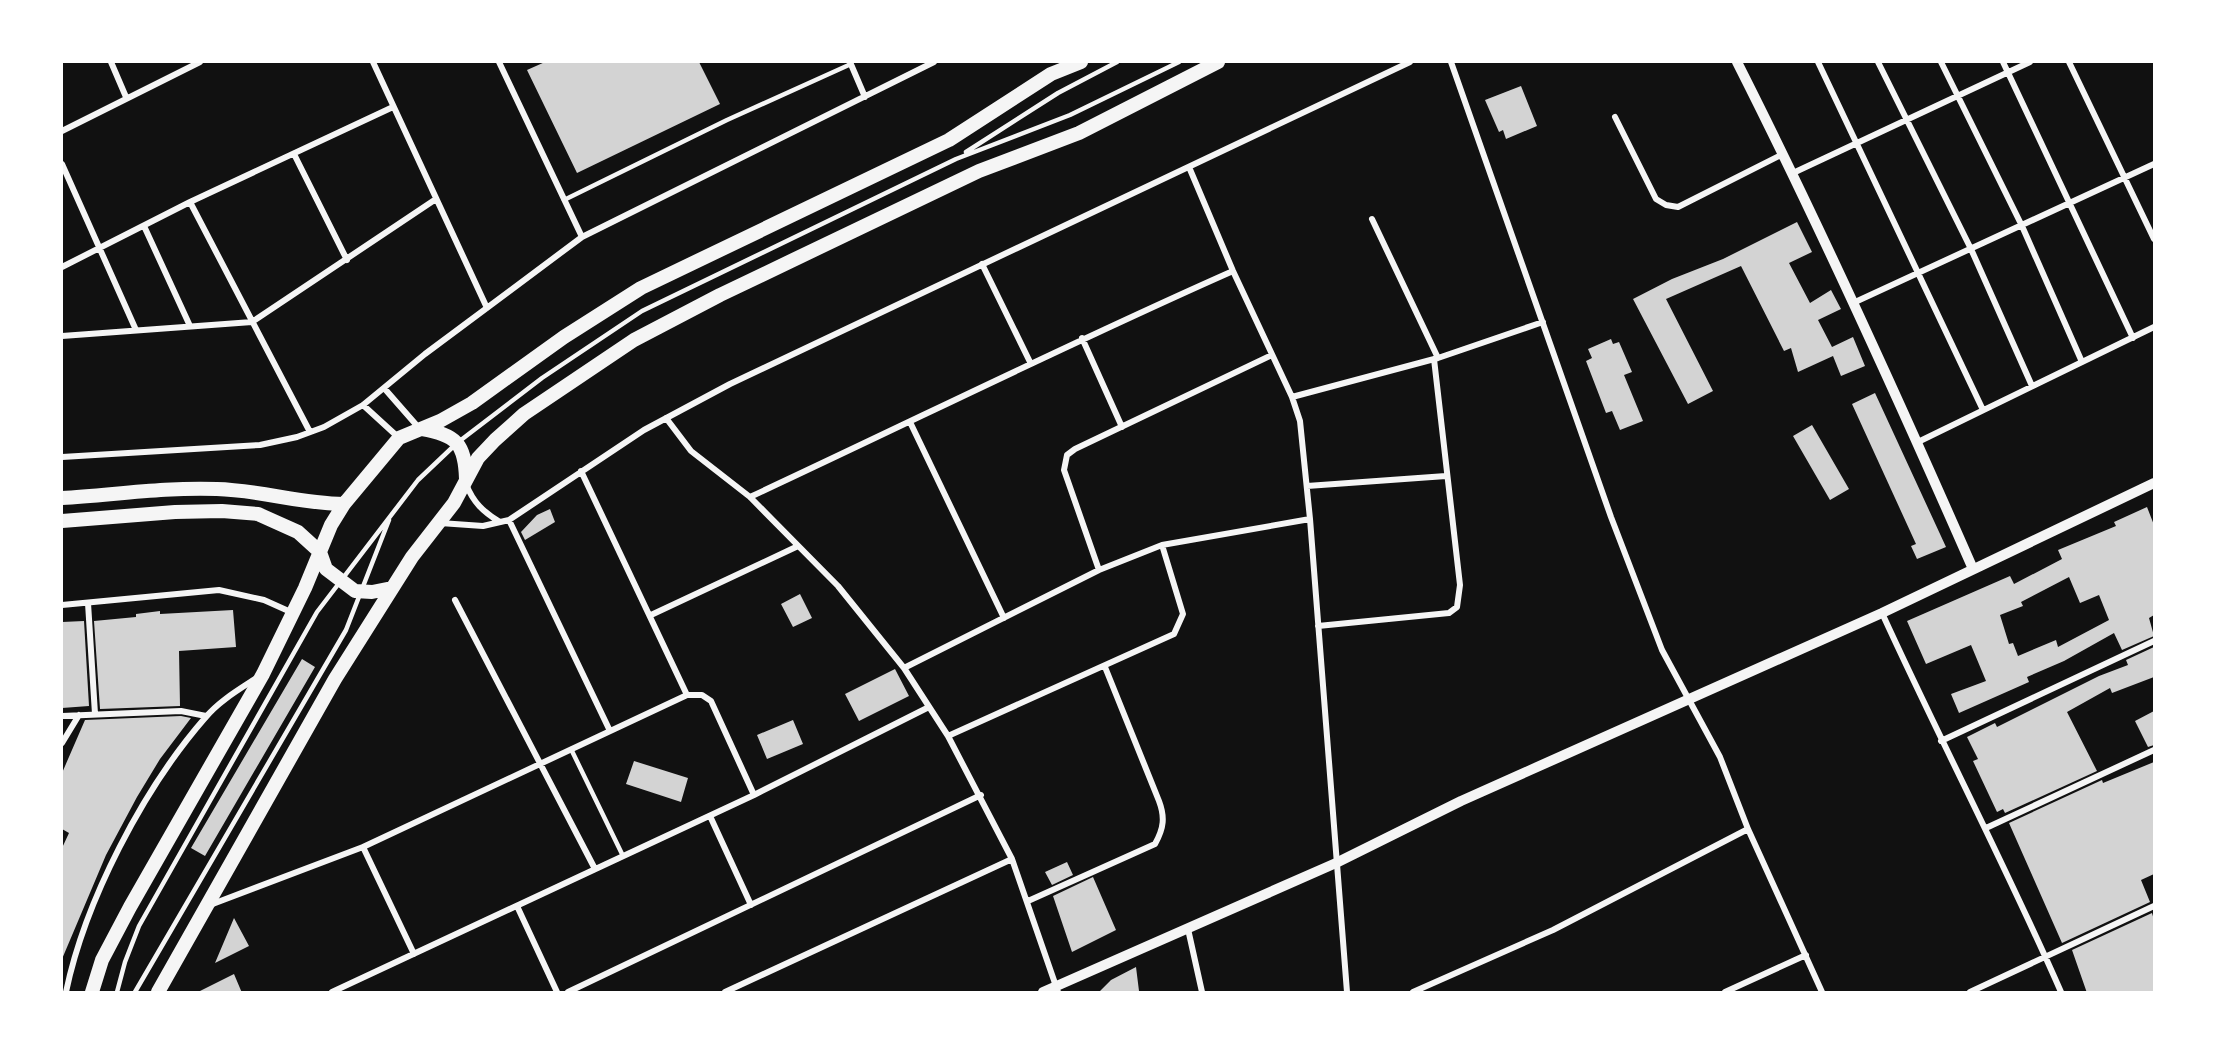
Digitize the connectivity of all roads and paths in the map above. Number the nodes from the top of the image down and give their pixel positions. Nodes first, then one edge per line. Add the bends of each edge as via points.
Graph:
1 (111, 62) edge
2 (200, 62) edge
3 (372, 62) edge
4 (499, 62) edge
5 (934, 62) edge
6 (1081, 62) edge
7 (1118, 62) edge
8 (1179, 62) edge
9 (1218, 62) edge
10 (1410, 62) edge
11 (1451, 62) edge
12 (1737, 62) edge
13 (1818, 62) edge
14 (1878, 62) edge
15 (1941, 62) edge
16 (2003, 62) edge
17 (2030, 62) edge
18 (2069, 62) edge
19 (850, 63) edge
20 (2008, 72) junction
21 (1958, 95) junction
22 (126, 97) junction
23 (865, 97) junction
24 (393, 107) junction
25 (1615, 117) dead end
26 (1907, 120) junction
27 (62, 131) edge
28 (1856, 143) junction
29 (294, 154) junction
30 (1784, 154) junction
31 (956, 159) junction
32 (62, 164) edge
33 (2154, 164) edge
34 (1189, 167) junction
35 (1793, 173) junction
36 (2125, 178) junction
37 (436, 199) junction
38 (564, 200) junction
39 (190, 202) junction
40 (2070, 205) junction
41 (1372, 219) dead end
42 (144, 226) junction
43 (2022, 226) junction
44 (582, 237) junction
45 (2154, 239) edge
46 (99, 248) junction
47 (1971, 249) junction
48 (347, 260) junction
49 (982, 264) junction
50 (62, 267) edge
51 (1233, 271) junction
52 (1918, 273) junction
53 (1853, 303) junction
54 (487, 308) junction
55 (252, 322) junction
56 (1543, 322) junction
57 (190, 326) junction
58 (2154, 327) edge
59 (136, 330) junction
60 (62, 336) edge
61 (1082, 338) junction
62 (2133, 338) junction
63 (1272, 355) junction
64 (1436, 359) junction
65 (1030, 362) junction
66 (2082, 362) junction
67 (2032, 386) junction
68 (384, 388) junction
69 (1292, 397) junction
70 (363, 405) junction
71 (1983, 410) junction
72 (666, 418) junction
73 (910, 422) junction
74 (1122, 427) junction
75 (419, 429) junction
76 (310, 432) junction
77 (399, 438) junction
78 (1918, 442) junction
79 (457, 443) junction
80 (62, 457) edge
81 (581, 471) junction
82 (1446, 476) junction
83 (466, 481) junction
84 (2154, 483) edge
85 (1307, 486) junction
86 (750, 497) junction
87 (62, 498) edge
88 (344, 504) junction
89 (391, 514) junction
90 (1310, 519) junction
91 (509, 520) junction
92 (62, 521) edge
93 (500, 522) junction
94 (440, 523) junction
95 (796, 546) junction
96 (1162, 546) junction
97 (320, 552) junction
98 (1973, 569) junction
99 (1099, 570) junction
100 (339, 581) junction
101 (392, 588) junction
102 (361, 592) junction
103 (456, 600) dead end
104 (88, 603) junction
105 (62, 605) edge
106 (293, 613) junction
107 (1882, 613) junction
108 (651, 615) junction
109 (1004, 618) junction
110 (1318, 626) junction
111 (2154, 641) edge
112 (1105, 667) junction
113 (904, 668) junction
114 (263, 674) junction
115 (687, 694) junction
116 (1688, 700) junction
117 (930, 707) junction
118 (95, 714) junction
119 (79, 715) junction
120 (62, 716) edge
121 (206, 716) junction
122 (610, 731) junction
123 (948, 736) junction
124 (1941, 741) junction
125 (62, 743) edge
126 (571, 749) junction
127 (2154, 750) edge
128 (540, 763) junction
129 (754, 795) junction
130 (981, 795) junction
131 (710, 816) junction
132 (1986, 828) junction
133 (1748, 829) junction
134 (363, 847) junction
135 (624, 856) junction
136 (1012, 859) junction
137 (1336, 863) junction
138 (595, 869) junction
139 (1028, 901) junction
140 (751, 904) junction
141 (209, 905) junction
142 (517, 906) junction
143 (2154, 906) edge
144 (1188, 929) junction
145 (414, 954) junction
146 (1806, 955) junction
147 (2045, 956) junction
148 (1058, 989) edge
149 (66, 993) edge
150 (92, 993) edge
151 (117, 993) edge
152 (135, 993) edge
153 (158, 993) edge
154 (332, 993) edge
155 (557, 993) edge
156 (568, 993) edge
157 (725, 993) edge
158 (1043, 993) edge
159 (1202, 993) edge
160 (1347, 993) edge
161 (1413, 993) edge
162 (1725, 993) edge
163 (1822, 993) edge
164 (1970, 993) edge
165 (2061, 993) edge

1 - 22 street
2 - 22 street
3 - 24 street
4 - 38 street
5 - 23 street
6 - 75 main road via 1051,74 949,140 641,288 564,337 472,404
7 - 31 lane via 1058,93
8 - 31 lane via 1070,115
9 - 83 main road via 1079,133 978,171 634,340 524,414 478,458
10 - 34 street
11 - 56 street
12 - 30 street
13 - 28 street
14 - 26 street
15 - 21 street
16 - 20 street
17 - 20 street
18 - 36 street
19 - 23 street
19 - 38 lane
20 - 21 street
20 - 40 street
21 - 26 street
21 - 43 street
22 - 27 street
23 - 44 street
24 - 29 street
24 - 37 street
25 - 30 street via 1656,199 1666,205 1678,207
26 - 28 street
26 - 47 street
28 - 35 street
28 - 52 street
29 - 39 street
29 - 48 street
30 - 35 street
31 - 79 lane via 642,311 542,378
32 - 46 street
33 - 36 street
34 - 49 street
34 - 51 street
35 - 53 street
36 - 40 street
36 - 45 street
37 - 48 street
37 - 54 street
38 - 44 street
39 - 42 street
39 - 55 street
40 - 43 street
40 - 62 street
41 - 64 street
42 - 46 street
42 - 57 street
43 - 47 street
43 - 66 street
44 - 54 street
46 - 50 street
46 - 59 street
47 - 52 street
47 - 67 street
48 - 55 street
49 - 65 street
49 - 72 street
51 - 61 street
51 - 63 street
52 - 53 street
52 - 71 street
53 - 78 street
54 - 68 street
55 - 57 street
55 - 76 street
56 - 64 street
56 - 116 street via 1662,650
57 - 59 street
58 - 62 street
59 - 60 street
61 - 65 street
61 - 74 street
62 - 66 street
63 - 69 street
63 - 74 street
64 - 69 street
64 - 82 street
65 - 73 street
66 - 67 street
67 - 71 street
68 - 70 street
68 - 75 street
69 - 85 street via 1302,431
70 - 76 street
70 - 77 street
71 - 78 street
72 - 81 street
72 - 86 street via 691,451
73 - 86 street
73 - 109 street
74 - 99 street via 1075,449 1064,463
75 - 77 main road
75 - 79 main road via 441,433
76 - 80 street via 260,445
77 - 88 main road
78 - 98 street
79 - 83 main road via 465,460
79 - 89 lane via 418,480
81 - 91 street
81 - 108 street
82 - 85 street
82 - 110 street via 1461,591 1454,610 1449,614
83 - 93 street via 471,497 483,512
83 - 94 main road
84 - 98 street
85 - 90 street
86 - 95 street
87 - 88 main road via 216,488 316,504
88 - 97 main road
89 - 100 lane
89 - 102 lane
90 - 96 street
90 - 110 street
91 - 93 street
91 - 122 street
92 - 97 main road via 175,512 258,514 298,532
93 - 94 street via 483,526
94 - 101 main road
95 - 108 street
95 - 113 street via 838,586
96 - 99 street
96 - 112 street via 1183,614 1180,625 1164,640
97 - 100 main road via 326,569
97 - 106 main road
98 - 107 street
99 - 109 street
100 - 102 main road
100 - 151 lane via 284,668 139,926
101 - 102 main road
101 - 141 main road via 305,730
102 - 152 lane via 346,630
103 - 128 street
104 - 105 street
104 - 106 street via 219,590 264,600
104 - 118 street
106 - 114 main road
107 - 116 street
107 - 124 street
108 - 115 street
109 - 113 street
110 - 137 street
111 - 124 street
112 - 123 street
112 - 139 street via 1164,814 1163,825 1155,844
113 - 117 street
114 - 121 street
114 - 150 main road via 130,907 102,960
115 - 122 street
115 - 129 street via 702,695 711,701
116 - 133 street via 1720,757
116 - 137 street via 1461,801
117 - 123 street
117 - 129 street
118 - 119 street
118 - 121 street via 182,711
119 - 120 street
119 - 125 street
121 - 149 street via 162,774 133,825 84,928
122 - 126 street
123 - 130 street
124 - 132 street
126 - 128 street
126 - 135 lane
127 - 132 street
128 - 134 street
128 - 138 street
129 - 131 street
130 - 136 street
130 - 140 street
131 - 135 street
131 - 140 street
132 - 147 street
133 - 146 street
133 - 161 street via 1553,930
134 - 141 street
134 - 145 street
135 - 138 street
136 - 139 street
136 - 157 street
137 - 144 street
137 - 160 street
138 - 142 street
139 - 148 street
140 - 156 street
141 - 153 main road
142 - 145 street
142 - 155 street
143 - 147 street
144 - 148 street
144 - 159 street
145 - 154 street
146 - 162 street
146 - 163 street
147 - 164 street
147 - 165 street
148 - 158 street

